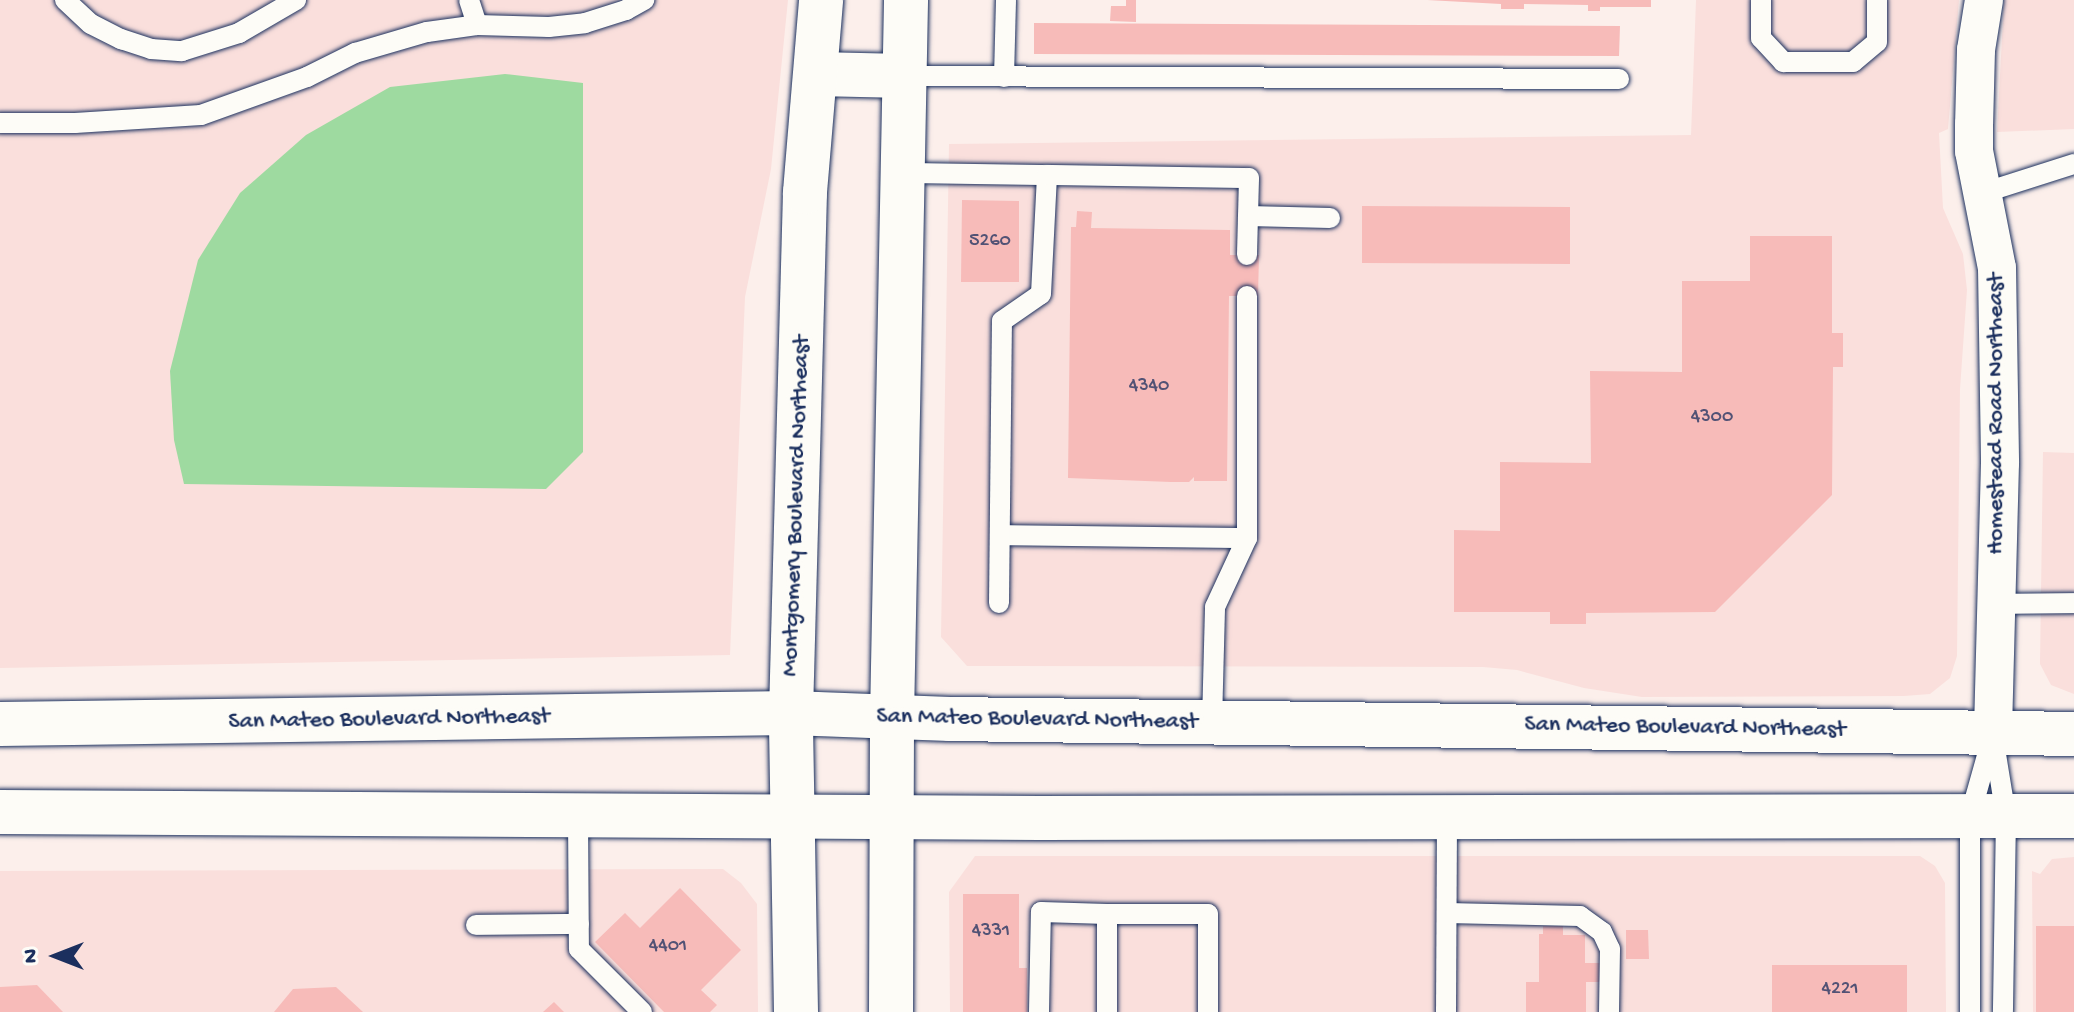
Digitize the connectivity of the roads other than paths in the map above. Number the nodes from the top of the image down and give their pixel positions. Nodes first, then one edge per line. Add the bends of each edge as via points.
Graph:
1 (65, 0) edge
2 (296, 0) edge
3 (469, 0) edge
4 (644, 0) edge
5 (821, 0) edge
6 (906, 0) edge
7 (1006, 0) edge
8 (1761, 0) edge
9 (1877, 0) edge
10 (1984, 0) edge
11 (477, 25) junction
12 (816, 74) junction
13 (905, 76) junction
14 (1004, 77) junction
15 (1619, 79) dead end
16 (0, 123) edge
17 (2074, 164) edge
18 (903, 173) junction
19 (1047, 175) junction
20 (1983, 193) junction
21 (1248, 216) junction
22 (1330, 218) dead end
23 (1247, 255) dead end
24 (1247, 296) dead end
25 (1000, 535) junction
26 (1247, 538) junction
27 (999, 603) dead end
28 (2074, 603) edge
29 (1997, 604) junction
30 (791, 713) junction
31 (892, 718) junction
32 (1212, 723) junction
33 (0, 724) edge
34 (1993, 734) junction
35 (2074, 734) edge
36 (0, 812) edge
37 (578, 816) junction
38 (1988, 816) junction
39 (2074, 816) edge
40 (1447, 817) junction
41 (793, 818) junction
42 (891, 818) junction
43 (1447, 913) junction
44 (1107, 914) junction
45 (579, 924) junction
46 (476, 925) dead end
47 (642, 1012) edge
48 (796, 1012) edge
49 (891, 1012) edge
50 (1039, 1012) edge
51 (1107, 1012) edge
52 (1208, 1012) edge
53 (1446, 1012) edge
54 (1609, 1012) edge
55 (1970, 1012) edge
56 (2003, 1012) edge

1 - 2 lane via 91,24 121,39 151,49 182,51 239,33
3 - 11 lane
4 - 11 lane via 585,23
5 - 12 main road, Montgomery Boulevard Northeast
6 - 13 main road
7 - 14 lane
8 - 9 lane via 1761,38 1783,62 1853,62 1877,42
10 - 20 street, Homestead Road Northeast via 1974,124
11 - 16 lane via 427,32 355,53 307,77 201,115
12 - 13 main road
12 - 30 main road, Montgomery Boulevard Northeast via 805,192
13 - 14 lane
13 - 18 main road
14 - 15 lane
17 - 20 lane
18 - 19 lane
18 - 31 main road
19 - 21 lane via 1249,178
19 - 25 lane via 1041,294 1002,321
20 - 29 street, Homestead Road Northeast via 1997,268
21 - 22 lane
21 - 23 lane
24 - 26 lane
25 - 26 lane
25 - 27 lane
26 - 32 lane via 1215,607
28 - 29 lane
29 - 34 street, Homestead Road Northeast
30 - 31 main road, San Mateo Boulevard Northeast
30 - 33 main road, San Mateo Boulevard Northeast
30 - 41 main road, Montgomery Boulevard Northeast
31 - 32 main road, San Mateo Boulevard Northeast
31 - 42 main road
32 - 34 main road, San Mateo Boulevard Northeast
34 - 35 main road, San Mateo Boulevard Northeast
34 - 38 lane
34 - 38 lane
36 - 37 main road
37 - 41 main road
37 - 45 lane
38 - 39 main road
38 - 40 main road
38 - 55 lane
38 - 56 lane
40 - 42 main road
40 - 43 lane
41 - 42 main road
41 - 48 main road, Montgomery Boulevard Northeast
42 - 49 main road
43 - 53 lane
43 - 54 lane via 1580,916 1602,932 1610,949
44 - 50 lane via 1041,912
44 - 51 lane
44 - 52 lane via 1208,914
45 - 46 lane
45 - 47 lane via 579,949

